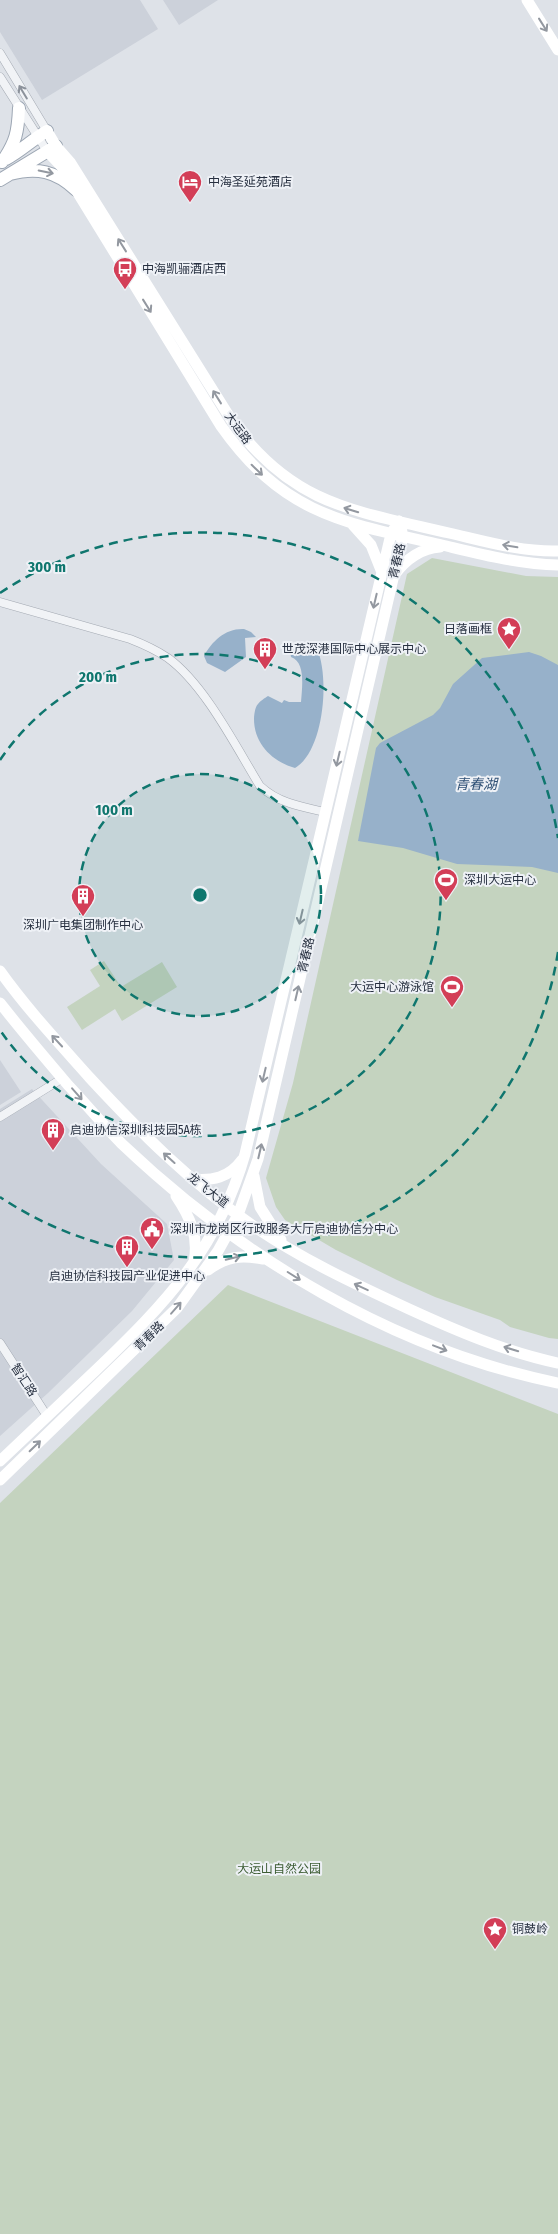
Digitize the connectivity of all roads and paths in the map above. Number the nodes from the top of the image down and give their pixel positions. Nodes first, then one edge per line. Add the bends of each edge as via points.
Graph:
1 (527, 0) edge
2 (558, 50) edge
3 (0, 53) edge
4 (0, 77) edge
5 (19, 108) junction
6 (42, 133) junction
7 (51, 149) junction
8 (1, 163) edge
9 (5, 177) edge
10 (76, 190) junction
11 (399, 522) junction
12 (352, 524) junction
13 (391, 534) junction
14 (403, 536) junction
15 (447, 546) junction
16 (558, 551) edge
17 (558, 565) edge
18 (381, 574) junction
19 (394, 576) junction
20 (0, 602) edge
21 (325, 812) junction
22 (0, 971) edge
23 (0, 1004) edge
24 (63, 1078) junction
25 (0, 1117) edge
26 (245, 1154) junction
27 (254, 1174) junction
28 (191, 1178) junction
29 (169, 1186) junction
30 (227, 1205) junction
31 (238, 1215) junction
32 (218, 1225) junction
33 (229, 1234) junction
34 (286, 1246) junction
35 (267, 1260) junction
36 (194, 1264) junction
37 (203, 1274) junction
38 (0, 1343) edge
39 (558, 1363) edge
40 (558, 1383) edge
41 (48, 1416) junction
42 (0, 1462) edge
43 (0, 1480) edge

1 -> 2 street
6 -> 3 street
4 - 5 street
5 - 6 street
5 - 8 main road via 18,132
6 - 7 street, 大运路
6 - 8 main road
7 - 9 main road
7 - 10 street, 大运路
11 -> 7 street, 大运路 via 329,502 290,481 258,454 232,421 70,162
9 -> 10 main road via 24,170 46,171 66,180
10 -> 12 street, 大运路 via 234,445 262,475 287,495
11 - 13 street, 青春路
11 - 14 street, 青春路
16 -> 11 street, 大运路 via 498,544
12 - 13 street, 大运路
12 - 18 street via 371,546
13 - 14 street, 大运路
13 - 18 street, 青春路
14 - 15 street, 大运路
14 - 19 street, 青春路
15 - 17 street, 大运路 via 515,561
15 - 19 street via 421,552
18 -> 21 street, 青春路
27 -> 19 street, 青春路
20 - 21 street via 130,639 169,659 204,697 260,786 270,796
21 -> 26 street, 青春路
28 -> 22 street, 龙飞大道 via 142,1134 36,1017
23 - 24 street, 龙飞大道
24 - 25 street
24 -> 29 street, 龙飞大道 via 121,1143
26 - 28 street via 234,1169 221,1177
26 - 30 street, 青春路
27 - 31 street, 青春路
27 - 34 street via 260,1207
28 - 30 street, 龙飞大道
29 - 32 street, 龙飞大道
29 - 36 street via 193,1227
30 - 31 street, 龙飞大道
30 - 32 street, 青春路
31 - 33 street, 青春路
31 - 34 street, 龙飞大道
32 - 33 street, 龙飞大道
32 - 36 street, 青春路
33 - 35 street, 龙飞大道
33 - 37 street, 青春路
39 -> 34 street, 龙飞大道 via 465,1334 352,1282
37 -> 35 street via 233,1257
35 -> 40 street, 龙飞大道 via 368,1316 426,1343 461,1357
36 - 41 street, 青春路 via 144,1324
43 -> 37 street, 青春路 via 163,1322
38 - 41 street, 智汇路
41 - 42 street, 青春路

